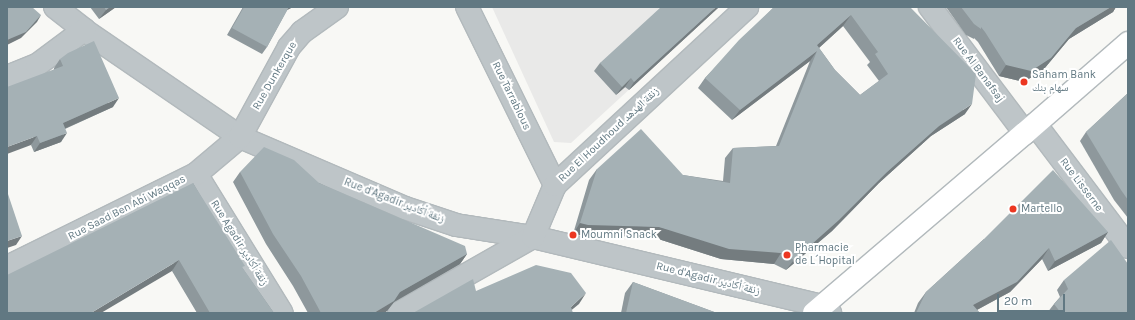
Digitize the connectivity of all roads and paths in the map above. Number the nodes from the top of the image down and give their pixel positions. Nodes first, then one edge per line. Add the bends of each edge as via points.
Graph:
1 (55, 7) edge
2 (337, 7) edge
3 (467, 7) edge
4 (747, 7) edge
5 (930, 7) edge
6 (84, 30) junction
7 (1128, 43) edge
8 (7, 77) edge
9 (1030, 128) junction
10 (240, 137) junction
11 (196, 174) junction
12 (556, 185) junction
13 (533, 237) junction
14 (1128, 247) edge
15 (7, 267) edge
16 (822, 311) edge
17 (282, 313) edge
18 (399, 313) edge

1 - 6 street, Rue d'Agadir زنقة أكادير
2 - 10 street, Rue Dunkerque via 302,32 289,47
3 - 12 street, Rue Tarrablous
4 - 12 street, Rue El Houdhoud زنقة الهدهد
5 - 9 street, Rue Al Banafsaj
6 - 8 street via 37,65
6 - 10 street, Rue d'Agadir زنقة أكادير
7 - 9 main road
9 - 14 street, Rue Lisserne
9 - 16 main road
10 - 11 street, Rue Saad Ben Abi Waqqas
10 - 13 street, Rue d'Agadir زنقة أكادير via 406,208 456,225
11 - 15 street, Rue Saad Ben Abi Waqqas
11 - 17 street, Rue Agadir زنقة أكادير
12 - 13 street, Rue El Houdhoud زنقة الهدهد
13 - 16 street, Rue d'Agadir زنقة أكادير
13 - 18 street

